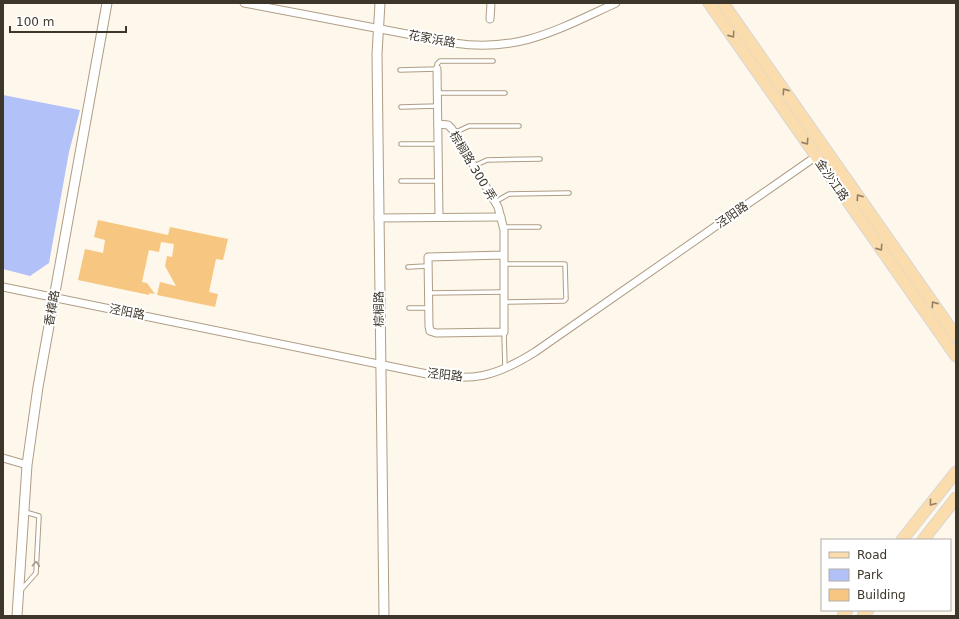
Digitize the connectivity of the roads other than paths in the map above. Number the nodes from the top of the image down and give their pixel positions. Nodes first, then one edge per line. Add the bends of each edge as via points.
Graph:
1 (107, 3) edge
2 (244, 3) edge
3 (380, 3) edge
4 (491, 3) edge
5 (616, 3) edge
6 (709, 3) edge
7 (723, 3) edge
8 (255, 4) edge
9 (490, 19) dead end
10 (377, 29) junction
11 (493, 61) dead end
12 (437, 69) junction
13 (400, 70) dead end
14 (438, 93) junction
15 (505, 93) dead end
16 (438, 106) junction
17 (401, 107) dead end
18 (438, 124) junction
19 (519, 126) dead end
20 (454, 133) junction
21 (401, 144) dead end
22 (438, 144) junction
23 (826, 150) junction
24 (816, 157) junction
25 (540, 159) dead end
26 (474, 166) junction
27 (402, 181) dead end
28 (439, 181) junction
29 (569, 193) dead end
30 (495, 202) junction
31 (440, 217) junction
32 (501, 217) junction
33 (378, 218) junction
34 (539, 227) dead end
35 (503, 228) junction
36 (504, 255) junction
37 (504, 264) junction
38 (427, 266) junction
39 (408, 267) dead end
40 (3, 287) edge
41 (504, 292) junction
42 (428, 293) junction
43 (54, 297) junction
44 (504, 302) junction
45 (409, 308) dead end
46 (428, 308) junction
47 (504, 332) junction
48 (956, 336) edge
49 (956, 356) edge
50 (380, 364) junction
51 (505, 370) junction
52 (3, 458) edge
53 (27, 465) junction
54 (956, 472) edge
55 (956, 498) edge
56 (24, 511) junction
57 (903, 539) edge
58 (924, 539) edge
59 (19, 592) junction
60 (18, 616) edge
61 (384, 616) edge

1 - 43 street, 香樟路
2 - 8 street, 花家浜路
3 - 10 street, 棕榈路
4 - 9 street
5 - 10 street, 花家浜路 via 541,37 502,45 466,45
6 -> 24 main road, 金沙江路
23 -> 7 main road, 金沙江路
8 - 10 street, 花家浜路
10 - 33 street, 棕榈路
11 - 12 lane via 440,61
12 - 13 lane
12 - 14 street, 棕榈路 300 弄
14 - 15 lane
14 - 16 street, 棕榈路 300 弄
16 - 17 lane
16 - 18 street, 棕榈路 300 弄
18 - 20 street, 棕榈路 300 弄 via 448,125
18 - 22 street, 棕榈路 300 弄
19 - 20 lane via 468,126
20 - 26 street, 棕榈路 300 弄
21 - 22 lane
22 - 28 street, 棕榈路 300 弄
23 - 24 street, 泾阳路
48 -> 23 main road, 金沙江路
24 -> 49 main road, 金沙江路
24 - 51 street, 泾阳路 via 535,352
25 - 26 lane via 487,160
26 - 30 street, 棕榈路 300 弄
27 - 28 lane
28 - 31 street, 棕榈路 300 弄
29 - 30 lane via 509,194
30 - 32 street, 棕榈路 300 弄
31 - 32 street, 棕榈路 300 弄
31 - 33 street, 棕榈路 300 弄
32 - 35 street, 棕榈路 300 弄
33 - 50 street, 棕榈路
34 - 35 lane
35 - 36 street, 棕榈路 300 弄
36 - 37 street, 棕榈路 300 弄
36 - 38 street via 431,256 427,259
37 - 41 street, 棕榈路 300 弄
37 - 44 lane via 565,264 566,299
38 - 39 lane
38 - 42 street
40 - 43 street, 泾阳路
41 - 42 lane
41 - 44 street, 棕榈路 300 弄
42 - 46 street
43 - 50 street, 泾阳路
43 - 53 street, 香樟路
44 - 47 street, 棕榈路 300 弄
45 - 46 lane
46 - 47 street via 430,331 436,333
47 - 51 lane
50 - 51 street, 泾阳路 via 447,377 480,377
50 - 61 street, 棕榈路
52 - 53 street
53 - 56 street, 香樟路
54 -> 57 main road
55 - 58 main road
56 - 59 street, 香樟路
59 -> 56 lane via 36,573 39,530 38,516
59 - 60 street, 香樟路

